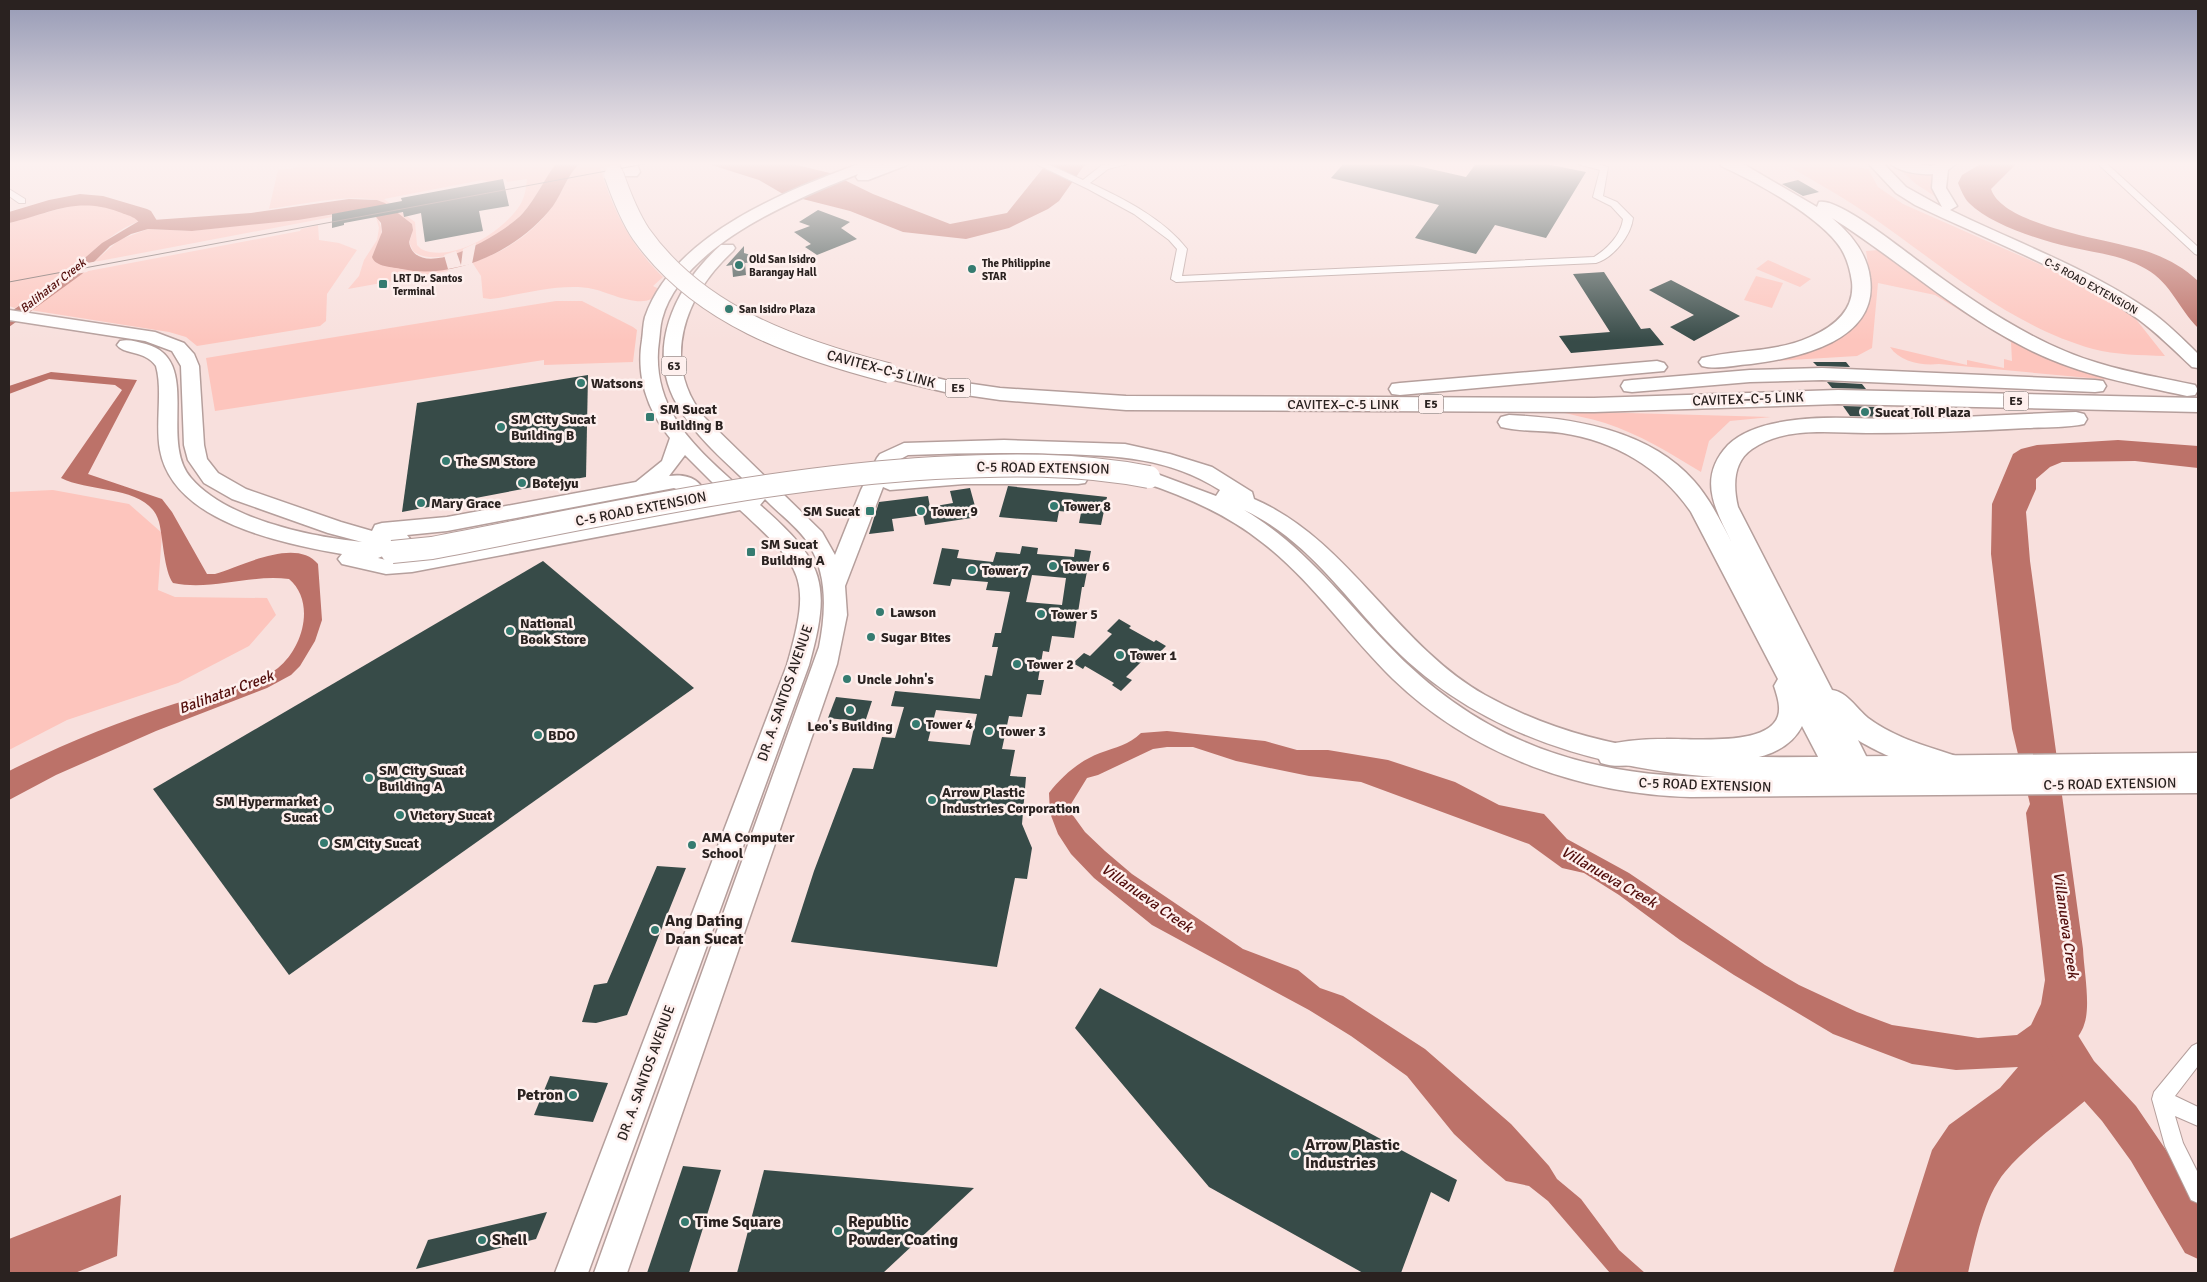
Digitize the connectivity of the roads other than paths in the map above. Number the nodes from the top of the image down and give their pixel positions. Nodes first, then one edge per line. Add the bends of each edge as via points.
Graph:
1 (635, 222) edge
2 (655, 222) edge
3 (741, 222) edge
4 (764, 222) edge
5 (1151, 222) edge
6 (1629, 222) edge
7 (1825, 222) edge
8 (1850, 222) edge
9 (1963, 222) edge
10 (1983, 222) edge
11 (2165, 222) edge
12 (706, 246) junction
13 (724, 250) junction
14 (2198, 252) edge
15 (664, 299) junction
16 (684, 300) junction
17 (13, 322) edge
18 (2198, 345) edge
19 (2198, 363) edge
20 (894, 368) junction
21 (1389, 390) junction
22 (2195, 398) edge
23 (1126, 403) junction
24 (680, 438) junction
25 (942, 447) junction
26 (1152, 472) junction
27 (934, 480) junction
28 (636, 489) junction
29 (871, 490) junction
30 (773, 496) junction
31 (745, 502) junction
32 (1213, 502) junction
33 (1258, 508) junction
34 (672, 517) junction
35 (335, 528) junction
36 (317, 544) junction
37 (396, 546) junction
38 (834, 586) junction
39 (1781, 661) junction
40 (1814, 677) junction
41 (1611, 755) junction
42 (2198, 763) edge
43 (1847, 766) junction
44 (1952, 766) junction
45 (2084, 774) junction
46 (2012, 776) junction
47 (2198, 782) edge
48 (723, 862) junction
49 (754, 866) junction
50 (2198, 1052) edge
51 (2161, 1099) junction
52 (634, 1106) junction
53 (665, 1114) junction
54 (2198, 1117) edge
55 (2198, 1194) edge
56 (571, 1273) edge
57 (610, 1273) edge

1 - 20 highway, CAVITEX–C-5 LINK / E5, bridge via 665,264 738,317 820,353
2 - 20 highway, CAVITEX–C-5 LINK / E5 via 676,251 703,276 738,300 785,324
3 - 12 main road, DR. A. SANTOS AVENUE / 63
4 - 13 main road, DR. A. SANTOS AVENUE / 63
5 - 6 street via 1182,249 1176,279 1588,261 1601,258
7 - 21 highway via 1851,248 1860,271 1861,300 1854,316 1838,330 1802,347 1757,356 1571,376
8 - 22 highway via 1939,287 2031,343 2092,368
9 - 19 main road, C-5 ROAD EXTENSION via 2060,267 2124,302 2144,315
10 - 18 main road, C-5 ROAD EXTENSION via 2108,281 2161,314
11 - 14 street
12 - 13 main road
12 - 15 main road, DR. A. SANTOS AVENUE / 63 via 681,273
13 - 16 main road, DR. A. SANTOS AVENUE / 63 via 708,264
15 - 16 main road
15 - 24 main road, DR. A. SANTOS AVENUE / 63 via 650,328 648,364 651,387 662,414
16 - 30 main road, DR. A. SANTOS AVENUE / 63 via 675,321 673,341 676,382 686,405
17 - 35 main road, C-5 ROAD EXTENSION via 149,336 178,347 190,366 194,445 198,460 211,478 239,494
17 - 36 main road, C-5 ROAD EXTENSION via 149,350 158,356 167,372 170,452 174,468 188,490 217,510
20 - 21 highway, CAVITEX–C-5 LINK / E5 via 1092,390
20 - 23 highway, CAVITEX–C-5 LINK / E5 via 945,386 1073,401
21 - 22 highway, CAVITEX–C-5 LINK / E5 via 1569,390 1750,376 1822,374
22 - 23 highway, CAVITEX–C-5 LINK / E5 via 1838,397 1594,404
22 - 40 highway via 2154,416 1804,426 1772,432 1745,443 1726,464 1723,497
23 - 39 highway via 1296,418 1551,423 1580,428 1615,440 1660,464 1693,494
24 - 28 main road via 670,465 659,476
24 - 31 main road, DR. A. SANTOS AVENUE / 63
25 - 27 main road via 920,453 912,464 917,475
25 - 29 main road via 904,449 888,458
25 - 33 main road via 1099,448 1143,454 1205,472
26 - 32 main road, C-5 ROAD EXTENSION
26 - 33 main road, C-5 ROAD EXTENSION via 1183,477
26 - 37 main road, C-5 ROAD EXTENSION, bridge via 1035,466 866,472 779,484 426,549
27 - 29 main road via 893,481
27 - 32 main road via 1098,478
28 - 34 main road via 674,482 690,485 696,492 696,502 688,510
28 - 35 main road via 425,527 375,531
29 - 38 main road
30 - 31 main road
30 - 38 main road, DR. A. SANTOS AVENUE / 63 via 815,537 826,554
31 - 34 main road
31 - 48 main road, DR. A. SANTOS AVENUE / 63 via 792,546 805,567 812,608 798,665
32 - 46 main road, C-5 ROAD EXTENSION via 1256,526 1284,550 1374,645 1433,700 1493,738 1553,763 1611,779 1676,787
33 - 41 main road, C-5 ROAD EXTENSION via 1287,525 1308,544 1405,646 1445,681 1520,724
34 - 36 main road via 400,567 354,562
35 - 37 main road, C-5 ROAD EXTENSION
36 - 37 main road, C-5 ROAD EXTENSION
38 - 49 main road, DR. A. SANTOS AVENUE / 63 via 837,624 828,658
39 - 41 highway via 1793,710 1789,725 1776,738 1735,749
39 - 43 highway
40 - 43 highway
40 - 44 highway via 1836,705 1870,735 1896,748
41 - 43 main road, C-5 ROAD EXTENSION via 1693,766
42 - 45 main road, C-5 ROAD EXTENSION
43 - 44 main road, C-5 ROAD EXTENSION
44 - 46 main road, C-5 ROAD EXTENSION
45 - 46 main road, C-5 ROAD EXTENSION
45 - 47 main road, C-5 ROAD EXTENSION
48 - 49 main road
48 - 52 main road, DR. A. SANTOS AVENUE / 63
49 - 53 main road, DR. A. SANTOS AVENUE / 63
50 - 51 street
51 - 54 street
51 - 55 street via 2174,1146
52 - 53 main road
52 - 56 main road, DR. A. SANTOS AVENUE / 63
53 - 57 main road, DR. A. SANTOS AVENUE / 63

